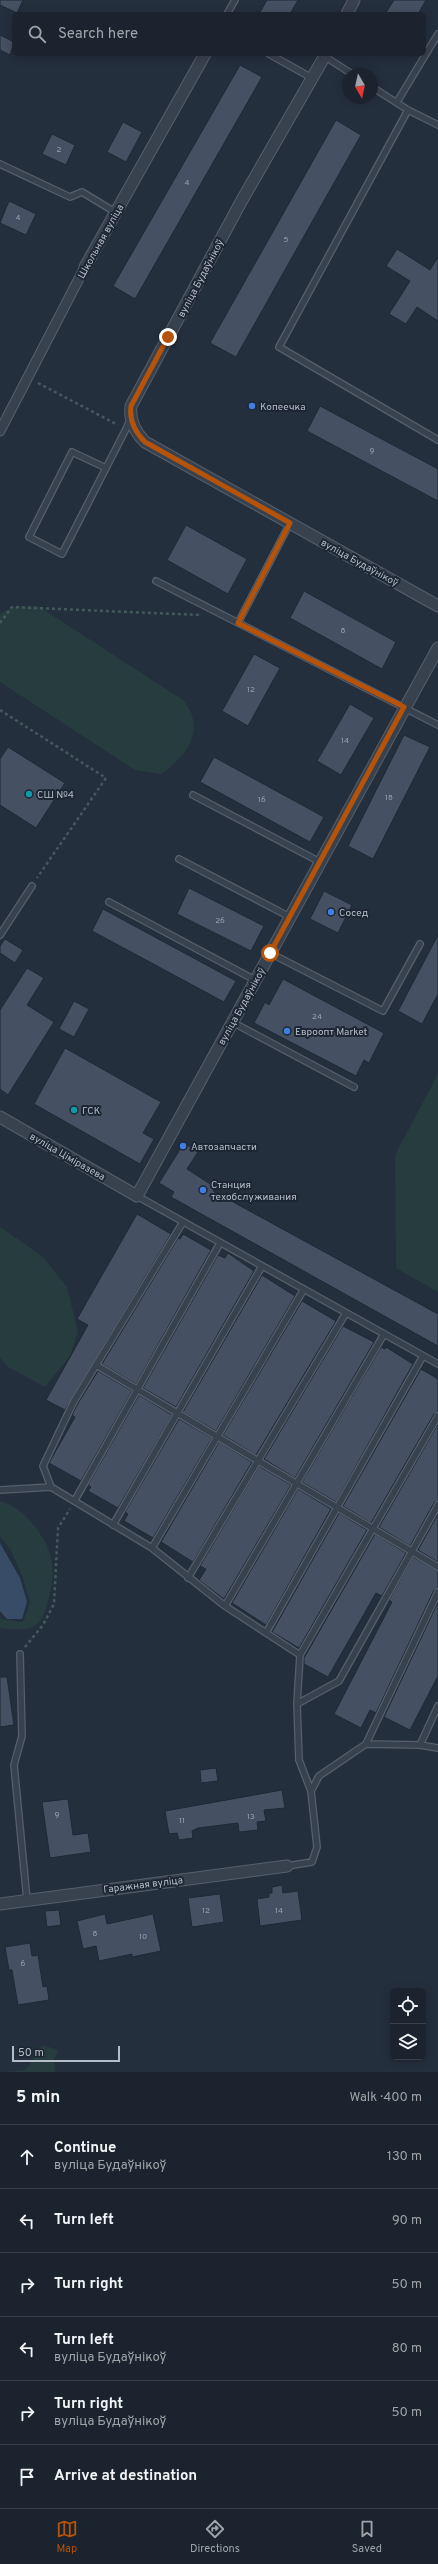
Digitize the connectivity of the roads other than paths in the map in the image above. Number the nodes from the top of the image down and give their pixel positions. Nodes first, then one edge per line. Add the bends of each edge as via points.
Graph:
1 (235, 0) edge
2 (354, 0) edge
3 (228, 12) edge
4 (348, 12) edge
5 (438, 34) edge
6 (426, 53) edge
7 (204, 56) edge
8 (273, 56) edge
9 (324, 56) edge
10 (326, 56) edge
11 (424, 56) edge
12 (343, 68) edge
13 (313, 78) junction
14 (378, 91) edge
15 (396, 102) junction
16 (408, 110) junction
17 (438, 125) edge
18 (0, 164) edge
19 (115, 212) junction
20 (85, 267) joint
21 (131, 418) junction
22 (0, 431) edge
23 (438, 440) edge
24 (106, 468) junction
25 (290, 523) junction
26 (156, 581) dead end
27 (438, 606) edge
28 (238, 623) junction
29 (438, 648) edge
30 (404, 707) junction
31 (438, 725) edge
32 (193, 795) dead end
33 (179, 859) dead end
34 (320, 862) junction
35 (32, 886) road end
36 (109, 902) dead end
37 (290, 917) junction
38 (0, 935) edge
39 (420, 944) dead end
40 (270, 953) junction
41 (255, 980) junction
42 (232, 1022) junction
43 (354, 1087) dead end
44 (0, 1117) edge
45 (137, 1196) junction
46 (183, 1222) junction
47 (220, 1242) junction
48 (262, 1266) junction
49 (304, 1289) junction
50 (346, 1313) junction
51 (384, 1334) junction
52 (424, 1356) junction
53 (438, 1364) edge
54 (96, 1365) junction
55 (137, 1389) junction
56 (177, 1413) junction
57 (438, 1416) edge
58 (218, 1437) junction
59 (258, 1461) junction
60 (297, 1484) junction
61 (51, 1487) junction
62 (0, 1490) edge
63 (75, 1500) junction
64 (438, 1505) edge
65 (337, 1507) junction
66 (113, 1525) junction
67 (373, 1528) junction
68 (152, 1548) junction
69 (412, 1551) junction
70 (438, 1567) edge
71 (188, 1578) junction
72 (438, 1592) edge
73 (225, 1606) junction
74 (266, 1633) junction
75 (20, 1654) road end
76 (300, 1655) junction
77 (297, 1704) junction
78 (438, 1706) edge
79 (366, 1744) junction
80 (420, 1745) junction
81 (438, 1748) edge
82 (311, 1790) junction
83 (287, 1866) joint
84 (27, 1900) junction
85 (0, 1904) edge

1 - 3 lane
2 - 4 street
5 - 6 lane
7 - 19 street, Школьная вуліца
8 - 13 lane
9 - 13 street, вуліца Будаўнікоў
10 - 12 lane
11 - 15 lane
13 - 21 street, вуліца Будаўнікоў via 131,406
14 - 15 lane
15 - 16 lane
16 - 17 lane
16 - 23 lane via 279,347
18 - 19 lane via 70,197 82,192
19 - 20 street, Школьная вуліца
20 - 22 street, Школьная вуліца
21 - 24 lane
21 - 25 street, вуліца Будаўнікоў via 136,432 145,442
24 - 24 lane via 62,554 29,537 72,452
25 - 27 street, вуліца Будаўнікоў
25 - 28 lane
26 - 28 lane
28 - 30 lane
29 - 30 street, вуліца Будаўнікоў
30 - 31 lane
30 - 34 street, вуліца Будаўнікоў
32 - 34 lane
33 - 37 lane
34 - 37 street, вуліца Будаўнікоў
35 - 38 lane
36 - 41 lane
37 - 40 street, вуліца Будаўнікоў
39 - 40 lane via 383,1011
40 - 41 street, вуліца Будаўнікоў
41 - 42 street, вуліца Будаўнікоў
42 - 43 lane
42 - 45 street, вуліца Будаўнікоў
44 - 45 street, вуліца Ціміразева
45 - 46 lane
46 - 47 lane
46 - 54 lane
47 - 48 lane
47 - 55 lane
48 - 49 lane
48 - 56 lane
49 - 50 lane
49 - 58 lane
50 - 51 lane
50 - 59 lane
51 - 52 lane
51 - 60 lane
52 - 53 lane
52 - 65 lane
54 - 55 lane
54 - 61 lane via 73,1403 43,1466
55 - 56 lane
55 - 63 lane
56 - 58 lane
56 - 66 lane
57 - 67 lane
58 - 59 lane
58 - 68 lane
59 - 60 lane
59 - 71 lane
60 - 65 lane
60 - 73 lane
61 - 62 lane
61 - 63 lane
63 - 66 lane
64 - 69 lane
65 - 67 lane
65 - 74 lane
66 - 68 lane
67 - 69 lane
67 - 76 lane
68 - 71 lane
69 - 70 lane
69 - 77 lane via 339,1681
71 - 73 lane
72 - 79 lane
73 - 74 lane
74 - 76 lane
75 - 84 lane via 22,1736 14,1765
76 - 77 lane
77 - 82 lane via 299,1760
78 - 80 lane
79 - 80 lane
79 - 82 lane via 319,1776
80 - 81 lane
82 - 83 lane via 317,1847 312,1862
83 - 84 street, Гаражная вуліца
84 - 85 street, Гаражная вуліца

